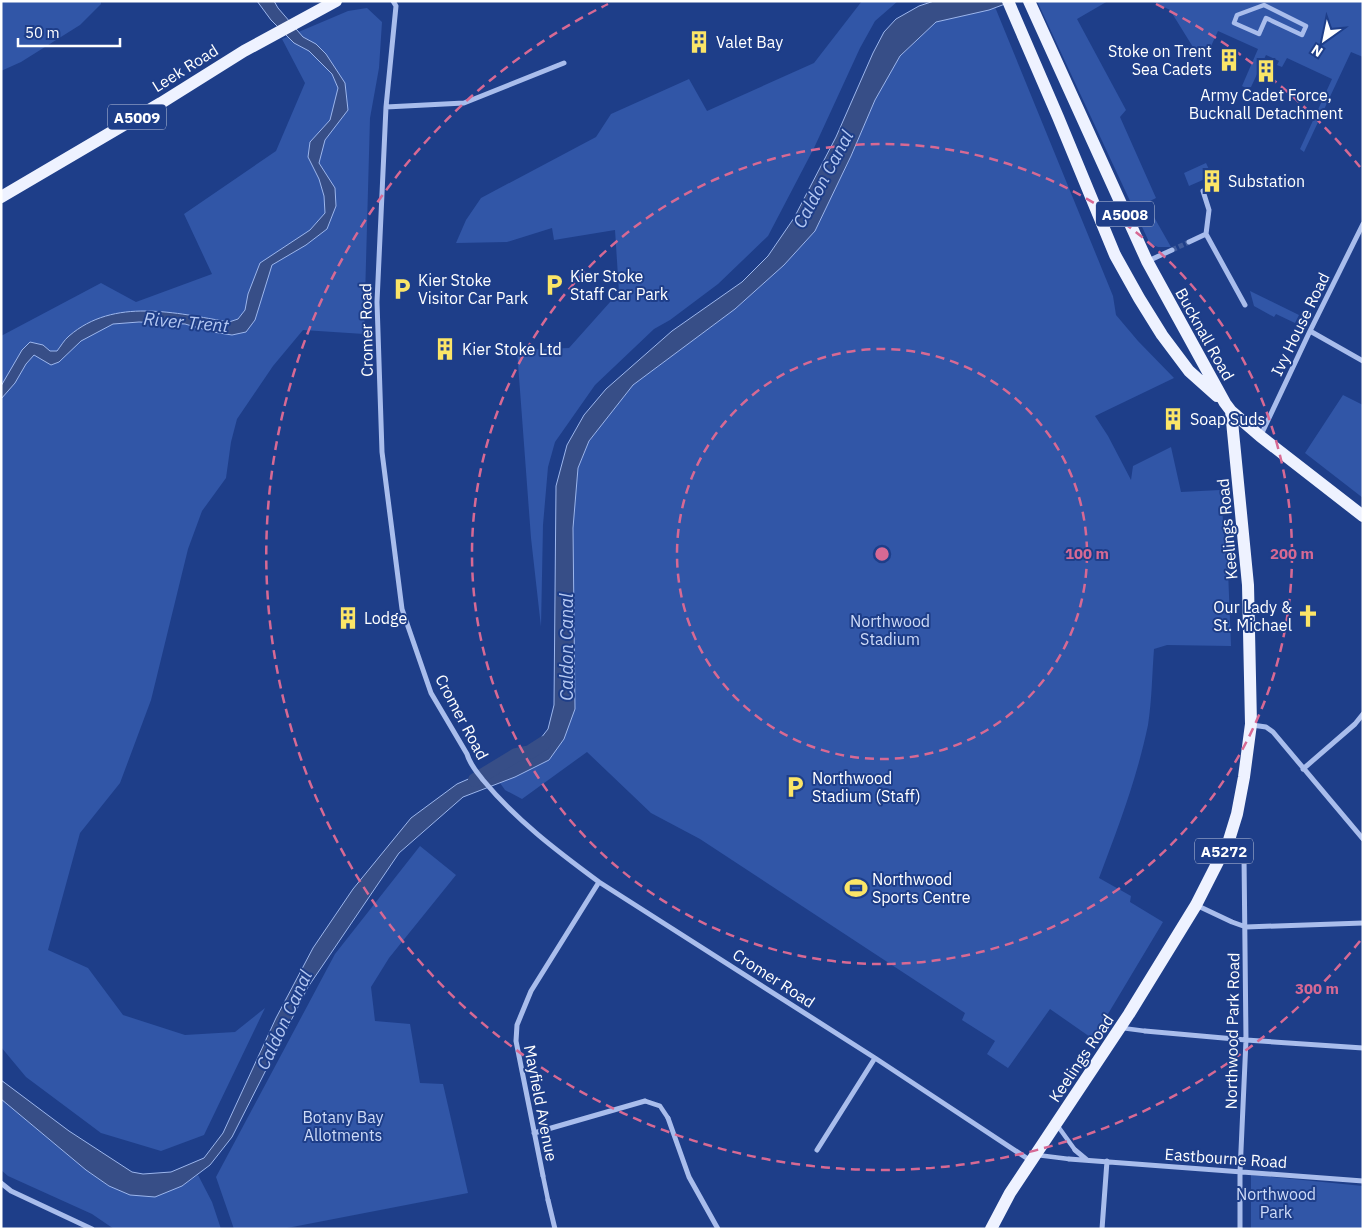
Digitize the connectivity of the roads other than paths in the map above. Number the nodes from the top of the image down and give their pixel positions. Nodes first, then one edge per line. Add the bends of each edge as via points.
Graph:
1 (336, 1) edge
2 (393, 1) edge
3 (1008, 1) edge
4 (1029, 1) edge
5 (1259, 34) joint
6 (564, 63) dead end
7 (386, 107) junction
8 (1203, 191) dead end
9 (1, 197) edge
10 (1363, 224) edge
11 (1206, 234) junction
12 (1188, 242) tunnel mouth
13 (1172, 250) tunnel mouth
14 (1147, 262) junction
15 (1245, 305) dead end
16 (1310, 331) junction
17 (1363, 361) edge
18 (1228, 407) junction
19 (1260, 436) junction
20 (1363, 516) edge
21 (1363, 714) edge
22 (1251, 724) junction
23 (1303, 769) junction
24 (1363, 839) edge
25 (1229, 840) junction
26 (599, 882) junction
27 (1196, 904) junction
28 (1363, 923) edge
29 (1246, 927) junction
30 (1120, 1028) junction
31 (1145, 1031) joint
32 (1246, 1040) junction
33 (1363, 1048) edge
34 (875, 1058) junction
35 (645, 1101) joint
36 (668, 1118) joint
37 (1056, 1124) junction
38 (534, 1134) junction
39 (817, 1150) dead end
40 (1075, 1150) joint
41 (1034, 1158) junction
42 (1069, 1159) joint
43 (1087, 1160) junction
44 (1107, 1161) junction
45 (1240, 1172) junction
46 (543, 1176) joint
47 (1363, 1181) edge
48 (1, 1183) edge
49 (548, 1200) joint
50 (92, 1229) edge
51 (555, 1229) edge
52 (718, 1229) edge
53 (991, 1229) edge
54 (1102, 1229) edge
55 (1240, 1229) edge

1 - 9 main road, Leek Road / A5009 via 272,35
2 - 7 street, Cromer Road via 396,6
3 - 18 main road, Bucknall Road / A5008 via 1115,255 1138,298 1189,371
4 - 14 main road, Bucknall Road / A5008
5 - 5 street via 1234,23 1236,15 1264,5 1306,26 1302,35 1266,18
6 - 7 street via 464,103
7 - 26 street, Cromer Road via 377,302 382,452 402,610 431,692 469,762 526,824
8 - 11 street via 1209,210
10 - 16 street, Ivy House Road
11 - 12 street
11 - 15 street
13 - 14 street
14 - 18 main road, Bucknall Road / A5008
16 - 17 street
16 - 19 street, Ivy House Road
18 - 19 main road, A5008
18 - 22 main road, Keelings Road / A5272 via 1248,585
19 - 20 main road, A5008
21 - 23 street
22 - 23 street via 1273,732
22 - 25 main road, Keelings Road / A5272 via 1237,814
23 - 24 street
25 - 27 main road, Keelings Road / A5272
25 - 29 street, Northwood Park Road via 1241,848 1244,856
26 - 34 street, Cromer Road
26 - 38 street, Mayfield Avenue via 531,991 516,1025 516,1041
27 - 29 street
27 - 30 main road, Keelings Road / A5272
28 - 29 street
29 - 32 street, Northwood Park Road
30 - 31 street
30 - 37 main road, Keelings Road / A5272
31 - 32 street
32 - 33 street
32 - 45 street, Northwood Park Road
34 - 39 street
34 - 41 street, Cromer Road
35 - 36 street via 660,1106
35 - 38 street
36 - 52 street via 692,1183
37 - 40 street
37 - 41 main road, Keelings Road / A5272
38 - 46 street, Mayfield Avenue
40 - 43 street
41 - 42 street, Eastbourne Road
41 - 53 main road, Keelings Road / A5272
42 - 43 street, Eastbourne Road
43 - 44 street, Eastbourne Road
44 - 45 street, Eastbourne Road
44 - 54 street
45 - 47 street, Eastbourne Road
45 - 55 street, Northwood Park Road
46 - 49 street, Mayfield Avenue
48 - 50 street via 11,1191
49 - 51 street, Mayfield Avenue

